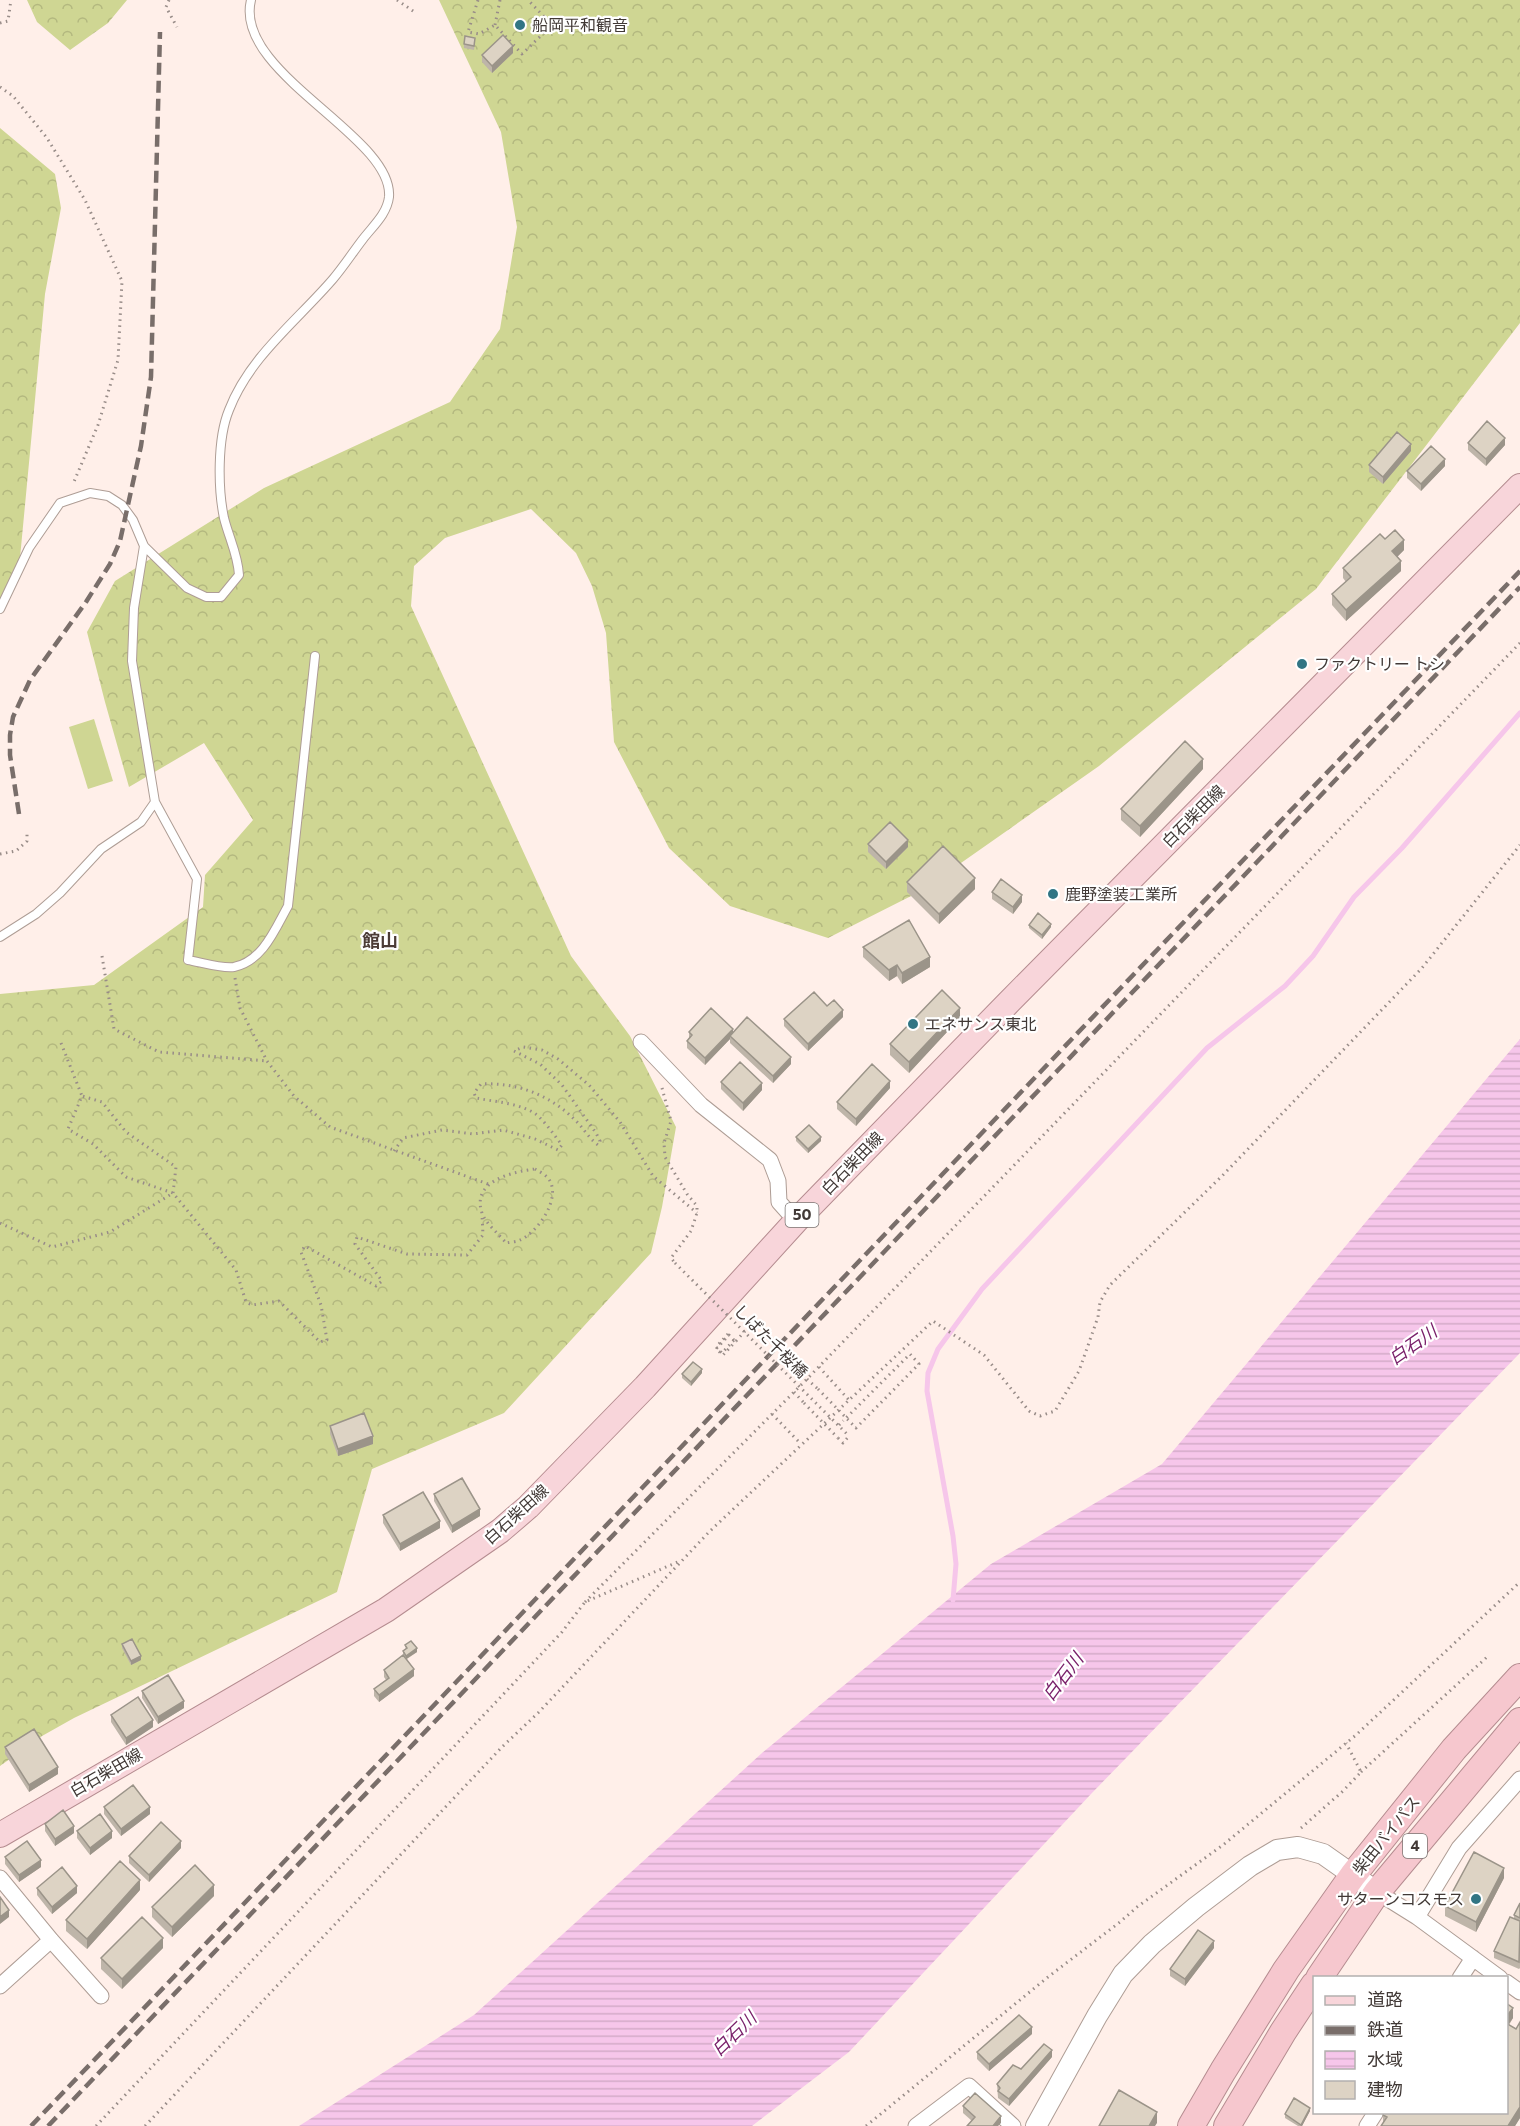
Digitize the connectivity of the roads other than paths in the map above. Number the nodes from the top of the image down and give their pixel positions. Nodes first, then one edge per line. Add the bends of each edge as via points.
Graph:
1 (250, 0) edge
2 (1520, 486) edge
3 (144, 546) junction
4 (0, 609) edge
5 (315, 656) dead end
6 (154, 802) junction
7 (0, 937) edge
8 (641, 1042) dead end
9 (796, 1221) junction
10 (1520, 1677) edge
11 (1520, 1720) edge
12 (1520, 1779) edge
13 (0, 1835) edge
14 (1353, 1875) junction
15 (0, 1878) edge
16 (1377, 1892) junction
17 (1417, 1917) junction
18 (51, 1940) junction
19 (1473, 1958) junction
20 (1320, 1976) edge
21 (1461, 1976) edge
22 (1499, 1976) edge
23 (0, 1986) edge
24 (1313, 1986) edge
25 (101, 1996) dead end
26 (916, 2126) edge
27 (1013, 2126) edge
28 (1036, 2126) edge
29 (1191, 2126) edge
30 (1227, 2126) edge

1 - 3 lane via 252,30 263,48 283,74 369,153 385,174 389,196 383,216 333,279 282,331 250,372 228,411 220,494 239,575 221,597 206,597 187,588
2 - 9 main road, 白石柴田線 / 50
3 - 4 lane via 133,520 122,505 108,496 90,493 60,503 28,548
3 - 6 lane via 134,608 132,661
5 - 6 lane via 288,906 255,958 233,968 188,960 197,879
6 - 7 lane via 141,822 101,849 44,907
8 - 9 street via 702,1105 770,1160 778,1181 779,1203
9 - 13 main road, 白石柴田線 / 50 via 645,1387 500,1531 386,1610
10 - 14 highway, 柴田バイパス / 4 via 1454,1749
11 - 16 highway, 柴田バイパス / 4
12 - 17 street via 1460,1848
14 - 16 street
14 - 28 street via 1323,1854 1298,1846 1287,1847 1250,1866 1196,1907 1123,1974
14 - 29 highway, 柴田バイパス / 4 via 1286,1970
15 - 18 street
16 - 17 street
16 - 20 highway, 柴田バイパス / 4
17 - 19 street
18 - 23 street
18 - 25 street
19 - 21 street
19 - 22 street
24 - 30 highway
26 - 27 street via 969,2086

